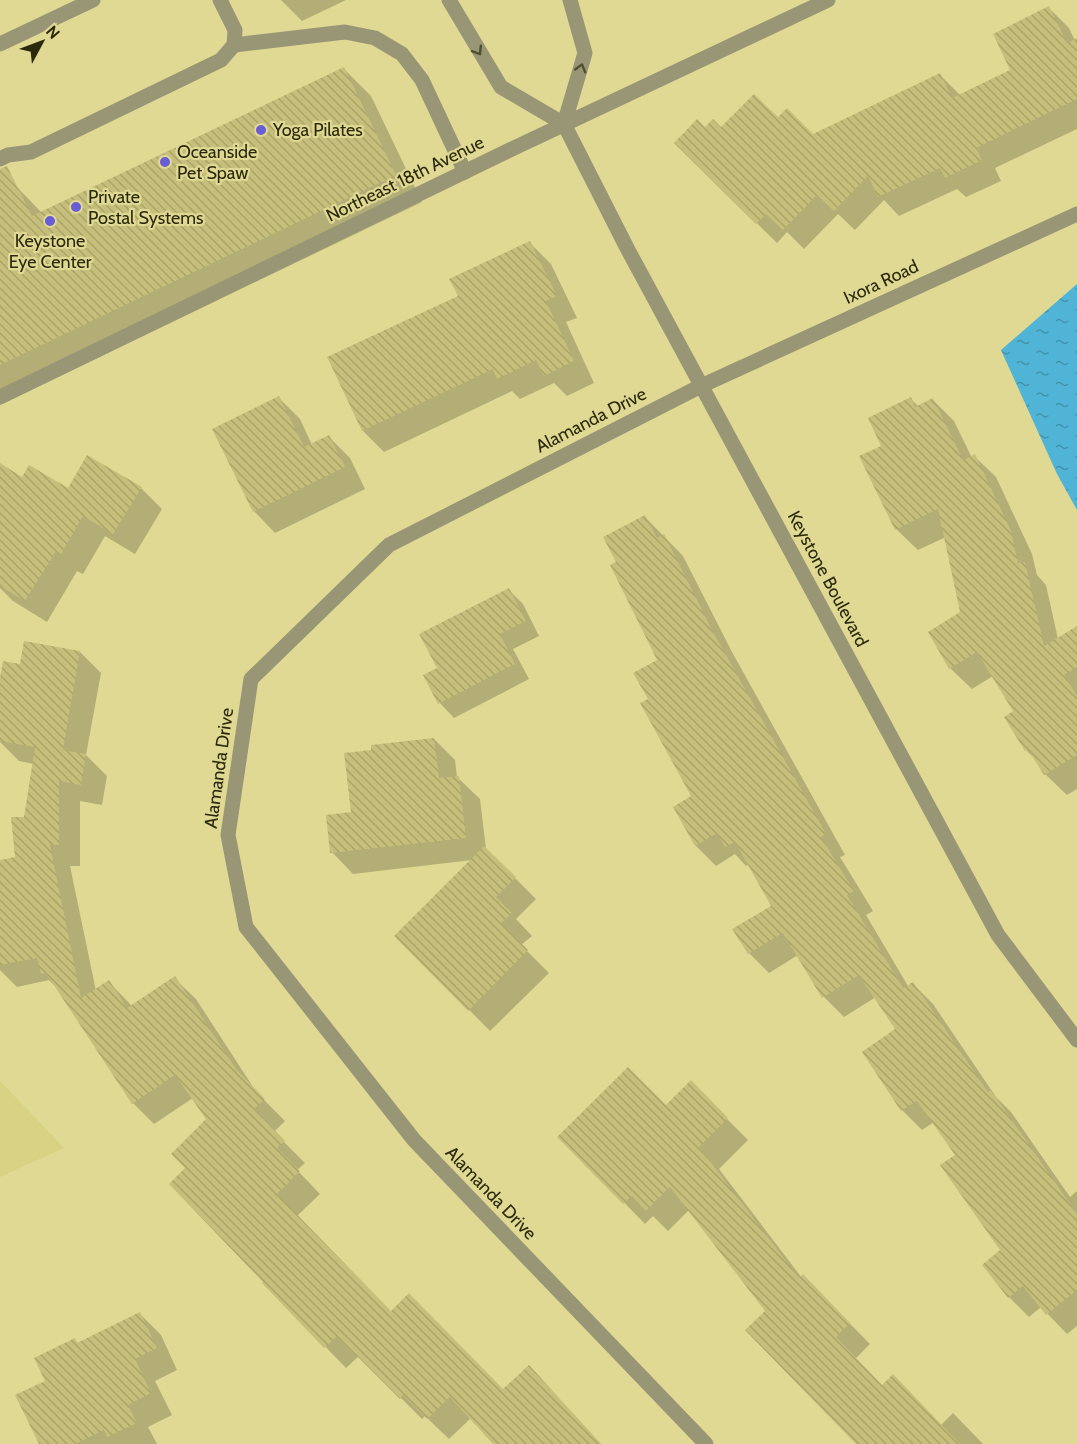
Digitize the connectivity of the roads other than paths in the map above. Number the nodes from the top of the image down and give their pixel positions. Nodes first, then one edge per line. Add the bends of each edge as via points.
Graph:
1 (93, 0) edge
2 (220, 0) edge
3 (449, 0) edge
4 (570, 0) edge
5 (828, 0) edge
6 (0, 44) edge
7 (234, 45) junction
8 (564, 124) junction
9 (0, 159) edge
10 (465, 172) junction
11 (1077, 213) edge
12 (701, 386) junction
13 (0, 397) edge
14 (1077, 1040) edge
15 (706, 1444) edge

1 - 6 street
2 - 7 street via 235,30
3 -> 8 street via 501,87
8 -> 4 street via 585,53
5 - 8 street, Northeast 18th Avenue
7 - 9 street via 221,60 31,152
7 - 10 street via 345,32 375,38 402,54 422,80
8 - 10 street, Northeast 18th Avenue
8 - 12 street, Keystone Boulevard
10 - 13 street, Northeast 18th Avenue
11 - 12 street, Ixora Road
12 - 14 street, Keystone Boulevard via 998,935
12 - 15 street, Alamanda Drive via 389,545 250,679 228,836 246,927 414,1140

